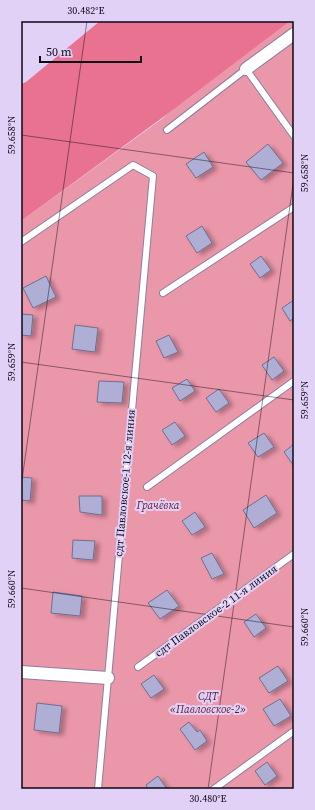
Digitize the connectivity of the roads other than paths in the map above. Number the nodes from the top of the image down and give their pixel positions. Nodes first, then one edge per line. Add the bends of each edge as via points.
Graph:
1 (294, 34) edge
2 (246, 69) junction
3 (167, 130) dead end
4 (294, 136) edge
5 (294, 207) edge
6 (21, 242) edge
7 (163, 293) dead end
8 (294, 381) edge
9 (147, 487) dead end
10 (294, 554) edge
11 (138, 667) dead end
12 (21, 672) edge
13 (108, 678) junction
14 (294, 731) edge
15 (98, 789) edge
16 (214, 789) edge

1 - 2 street
2 - 3 lane
2 - 4 lane
5 - 7 lane
6 - 13 lane, сдт Павловское-1 12-я линия via 133,165 153,176
8 - 9 lane
10 - 11 lane, сдт Павловское-2 11-я линия
12 - 13 street
13 - 15 lane, сдт Павловское-1 12-я линия
14 - 16 lane

